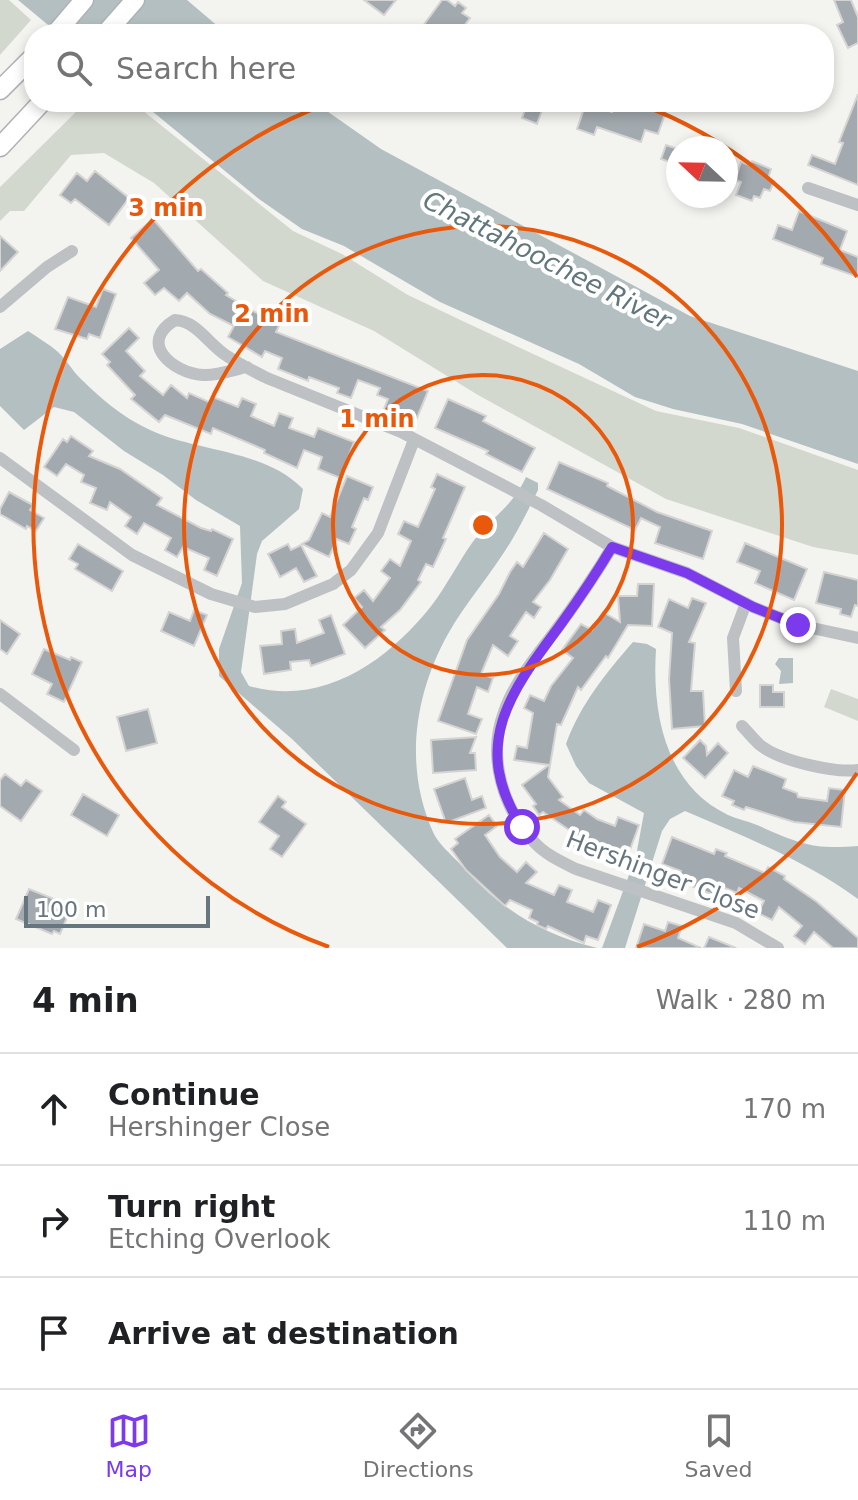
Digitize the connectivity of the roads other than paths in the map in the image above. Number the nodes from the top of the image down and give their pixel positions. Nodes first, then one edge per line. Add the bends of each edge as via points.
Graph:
1 (84, 0) edge
2 (135, 0) edge
3 (64, 24) edge
4 (114, 24) edge
5 (24, 66) edge
6 (0, 90) edge
7 (33, 112) edge
8 (0, 147) edge
9 (808, 188) dead end
10 (858, 205) edge
11 (72, 251) dead end
12 (0, 307) edge
13 (247, 367) junction
14 (414, 440) junction
15 (0, 458) edge
16 (612, 547) junction
17 (746, 603) junction
18 (858, 638) edge
19 (736, 691) dead end
20 (0, 694) edge
21 (742, 726) dead end
22 (74, 750) dead end
23 (858, 770) edge
24 (778, 948) edge

1 - 3 highway
2 - 4 highway
5 - 6 highway
7 - 8 highway
9 - 10 street
11 - 12 street
13 - 13 street via 224,355 185,321 175,320 161,332 158,345 177,369 205,375
13 - 14 street
14 - 15 street via 378,533 351,570 333,584 285,604 255,607 132,555
14 - 16 street
16 - 17 street via 687,573
16 - 24 street, Hershinger Close via 521,677 503,712 497,745 507,804 536,845 576,869 736,923
17 - 18 street via 798,625
17 - 19 street via 733,638
20 - 22 street
21 - 23 street via 777,755 842,772

